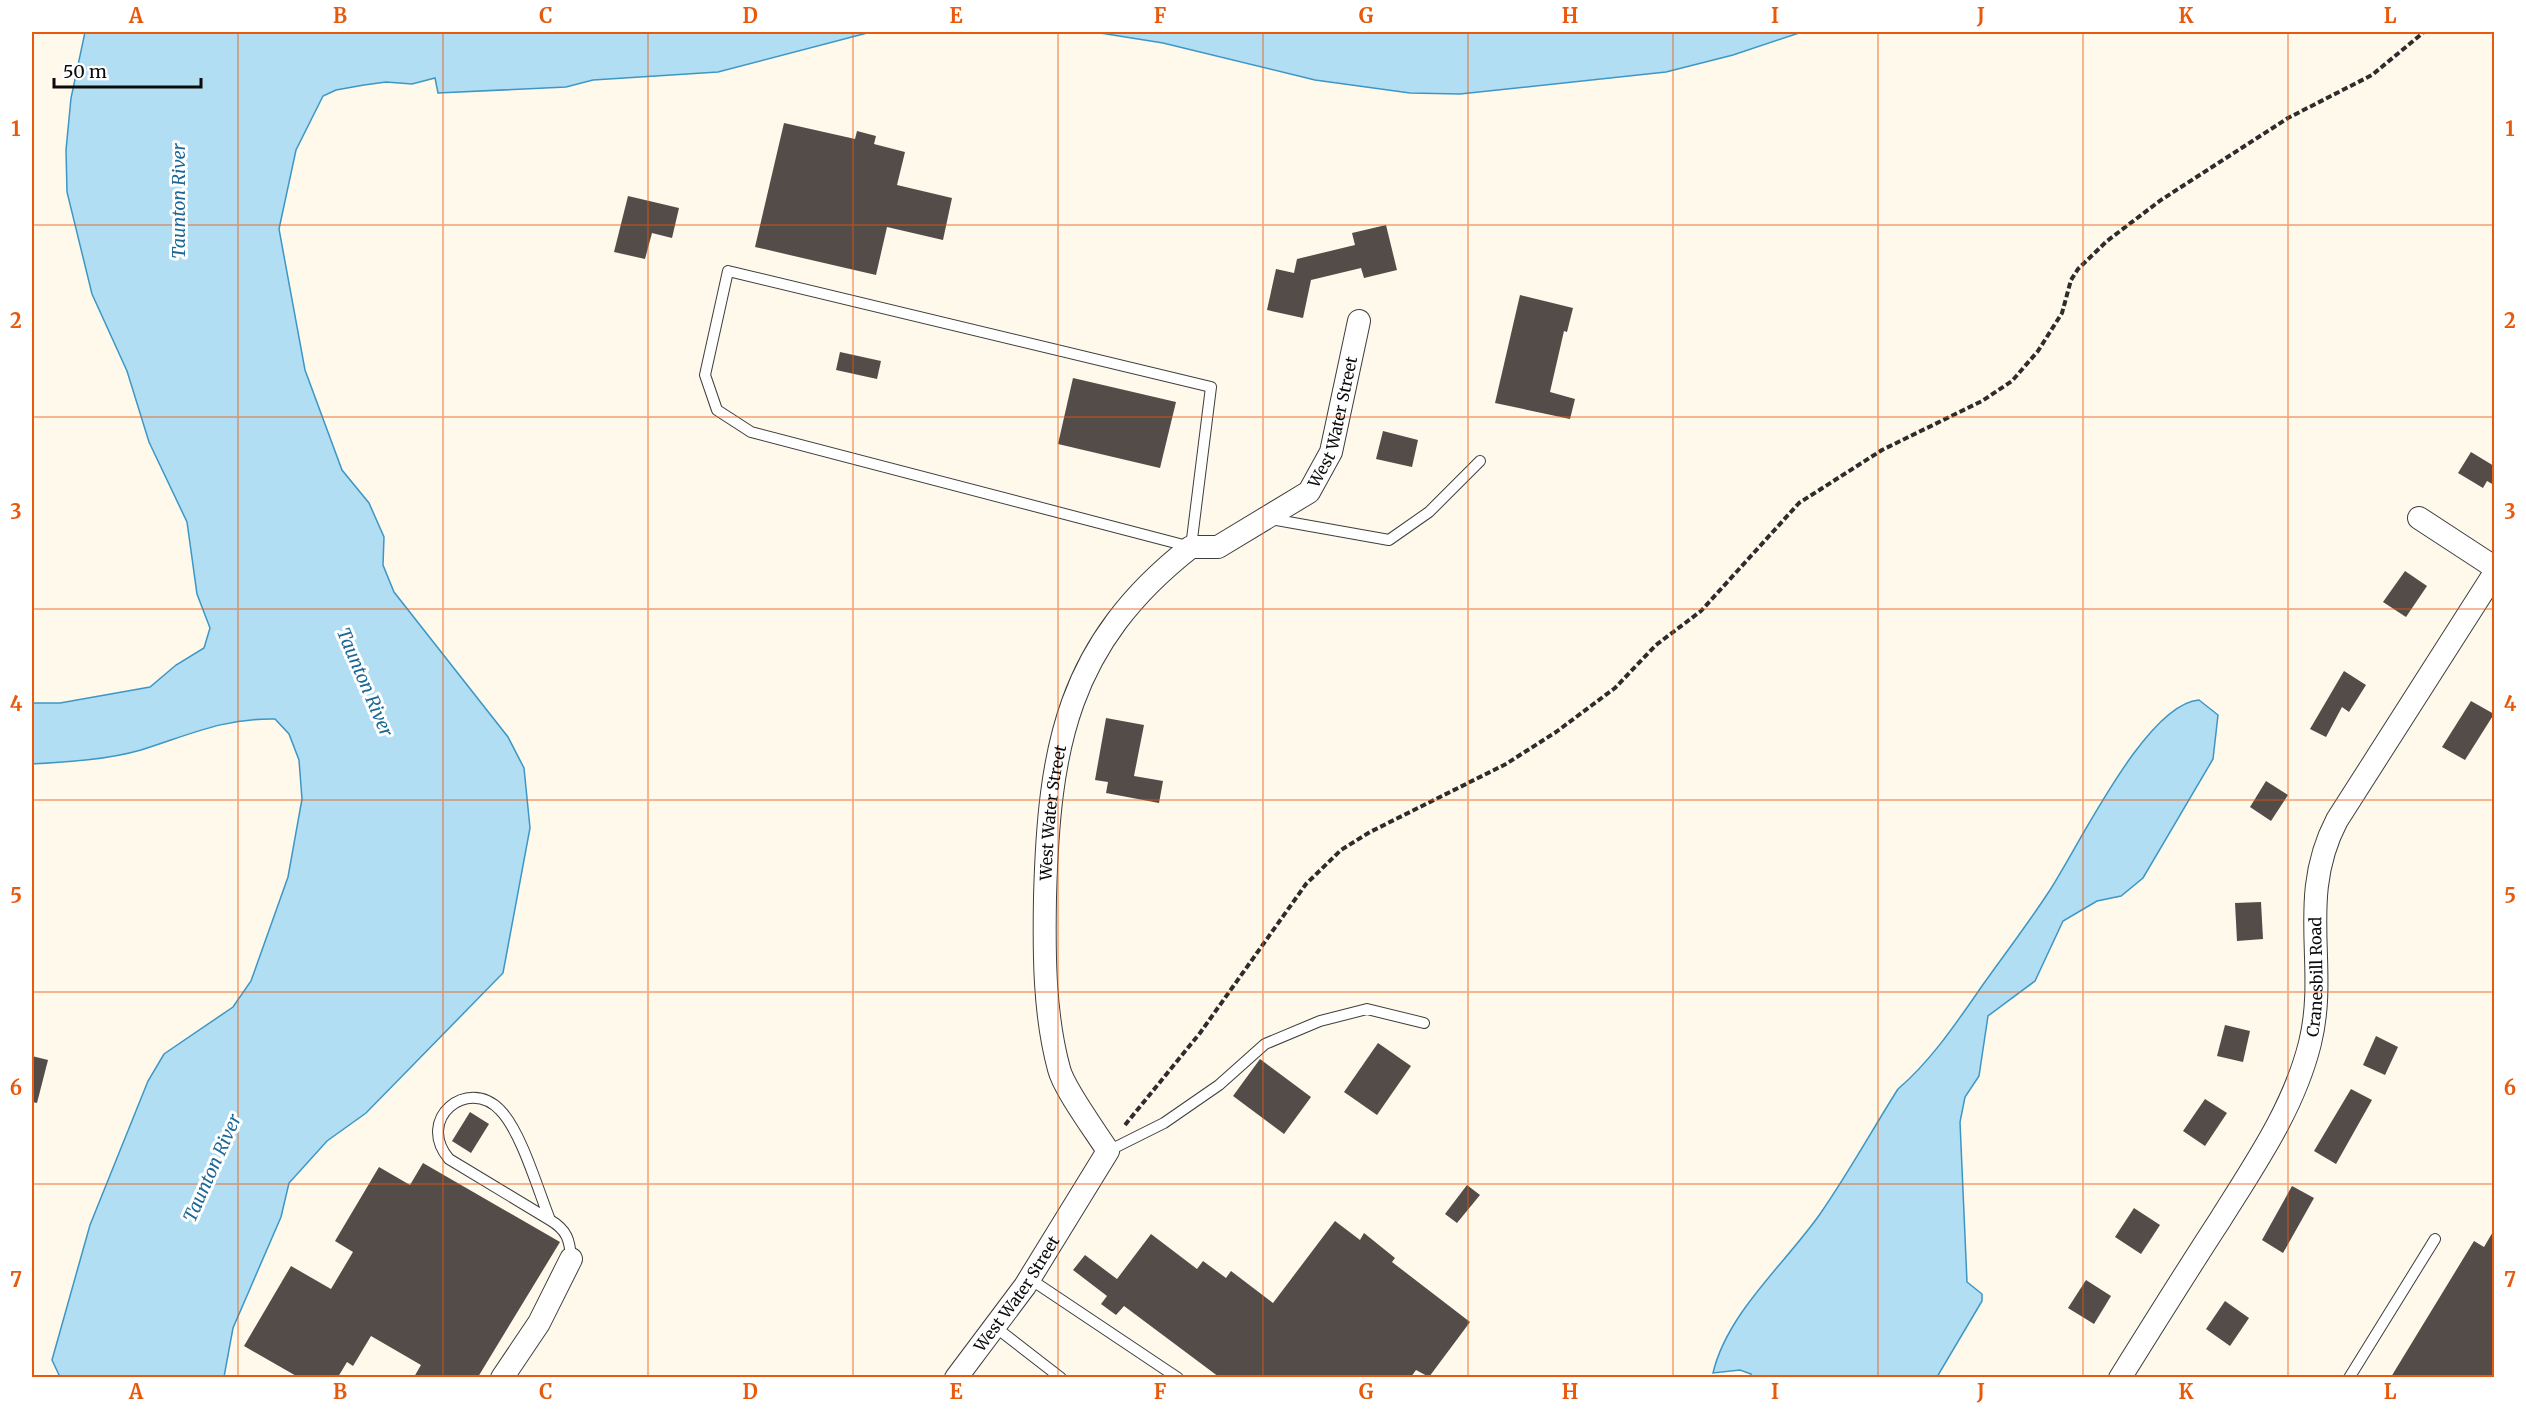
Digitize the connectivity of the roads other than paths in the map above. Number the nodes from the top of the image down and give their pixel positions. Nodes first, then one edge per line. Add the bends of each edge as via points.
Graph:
1 (1359, 321) dead end
2 (1480, 461) dead end
3 (2419, 518) dead end
4 (1268, 519) junction
5 (1191, 546) junction
6 (2494, 567) edge
7 (2494, 574) edge
8 (1424, 1023) dead end
9 (1108, 1151) junction
10 (550, 1220) junction
11 (2435, 1239) dead end
12 (571, 1259) joint
13 (1030, 1279) junction
14 (994, 1326) junction
15 (502, 1377) edge
16 (956, 1377) edge
17 (1061, 1377) edge
18 (1178, 1377) edge
19 (2120, 1377) edge
20 (2349, 1377) edge

1 - 4 street, West Water Street via 1331,452 1309,492
2 - 4 lane via 1429,512 1389,540
3 - 6 street
4 - 5 street, West Water Street via 1218,548
5 - 5 lane via 751,432 717,411 705,375 728,271 1211,387
5 - 9 street, West Water Street via 1144,588 1100,644 1072,702 1053,779 1045,941 1054,1039 1059,1071
7 - 19 street, Cranesbill Road via 2324,846 2316,879 2314,1025 2296,1085 2267,1146
8 - 9 lane via 1367,1009 1320,1021 1265,1044 1219,1085 1164,1123
9 - 13 street, West Water Street
10 - 10 lane via 449,1159 438,1146 437,1128 445,1111 461,1098 480,1098 499,1108 513,1128
10 - 12 lane via 561,1226 570,1240
11 - 20 lane
12 - 15 street via 539,1323
13 - 14 street, West Water Street
13 - 18 lane
14 - 16 street, West Water Street
14 - 17 lane

